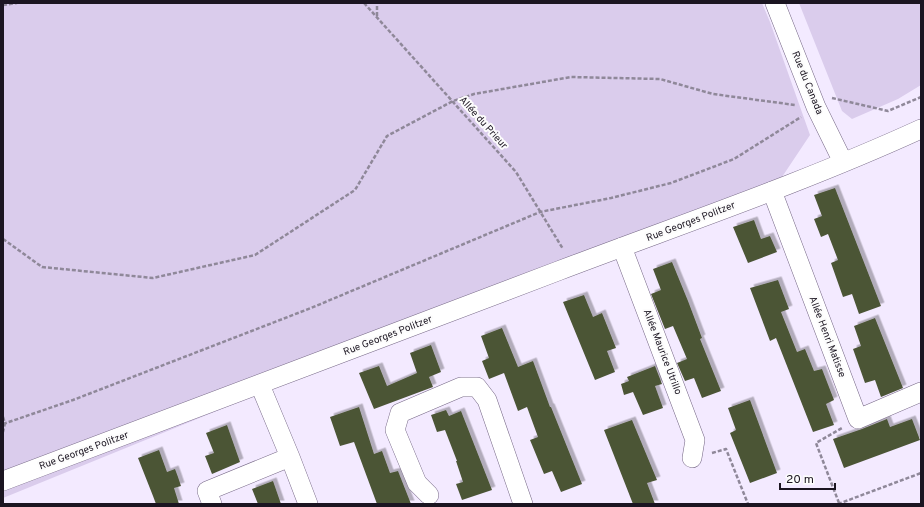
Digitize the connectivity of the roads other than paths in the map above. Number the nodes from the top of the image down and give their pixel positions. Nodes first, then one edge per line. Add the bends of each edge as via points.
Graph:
1 (775, 3) edge
2 (921, 129) edge
3 (843, 162) junction
4 (772, 191) junction
5 (622, 247) junction
6 (260, 385) junction
7 (921, 392) edge
8 (290, 457) junction
9 (692, 458) road end
10 (3, 481) edge
11 (429, 495) dead end
12 (212, 504) edge
13 (308, 504) edge
14 (522, 504) edge

1 - 3 street, Rue du Canada via 824,102
2 - 3 street
3 - 4 street, Rue Georges Politzer
4 - 5 street, Rue Georges Politzer
4 - 7 street, Allée Henri Matisse via 858,419
5 - 6 street, Rue Georges Politzer
5 - 9 street, Allée Maurice Utrillo via 695,440
6 - 8 street
6 - 10 street, Rue Georges Politzer
8 - 12 street via 207,490
8 - 13 street
11 - 14 street via 417,484 395,430 400,413 461,387 477,387 487,400

